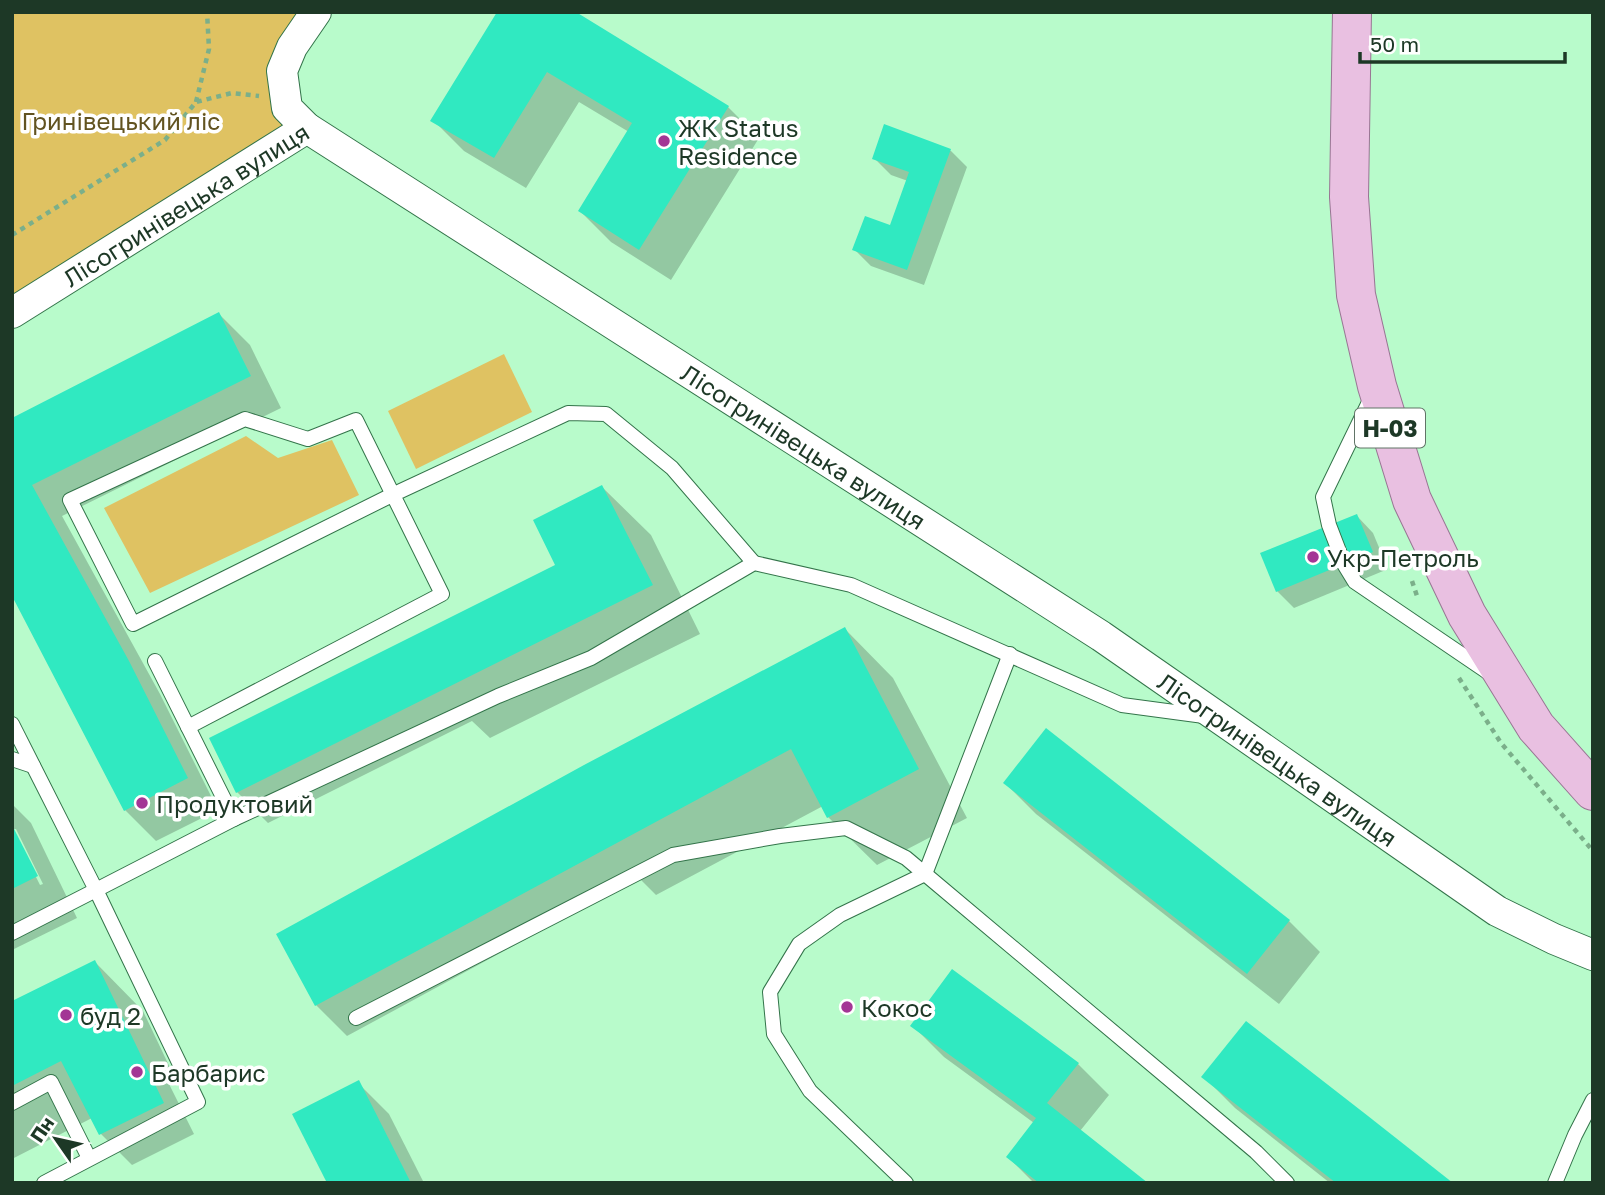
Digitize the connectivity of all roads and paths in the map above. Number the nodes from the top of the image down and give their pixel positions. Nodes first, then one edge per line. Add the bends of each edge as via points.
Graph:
1 (207, 12) edge
2 (316, 12) edge
3 (1352, 12) edge
4 (196, 102) junction
5 (297, 118) junction
6 (12, 235) edge
7 (12, 313) edge
8 (1377, 386) junction
9 (392, 495) junction
10 (754, 563) junction
11 (1010, 654) junction
12 (155, 661) dead end
13 (1513, 689) junction
14 (1216, 717) junction
15 (12, 724) edge
16 (188, 727) junction
17 (12, 759) edge
18 (33, 766) junction
19 (1593, 791) edge
20 (234, 818) junction
21 (925, 874) junction
22 (96, 890) junction
23 (12, 933) edge
24 (1593, 955) edge
25 (356, 1018) dead end
26 (1593, 1100) edge
27 (12, 1103) edge
28 (89, 1158) junction
29 (47, 1182) edge
30 (906, 1183) edge
31 (1287, 1183) edge
32 (1555, 1183) edge

1 - 4 path via 209,49
2 - 5 street via 282,71
3 - 8 main road, Н-03 via 1349,197 1356,295
4 - 5 path via 232,93 274,98
4 - 6 path via 165,139
5 - 7 street, Лісогринівецька вулиця
5 - 14 street, Лісогринівецька вулиця via 1101,636
8 - 13 main road, Н-03 via 1412,500 1467,615
8 - 13 lane via 1322,497 1344,564 1355,582
9 - 9 lane via 133,624 70,500 245,419 308,439 356,420
9 - 10 lane via 568,413 606,414 672,468
9 - 16 lane via 442,594
10 - 11 lane via 851,585
10 - 20 lane via 591,658
11 - 14 lane via 1122,705
11 - 21 lane
12 - 16 lane
13 - 19 main road, Н-03 via 1536,727
14 - 24 street, Лісогринівецька вулиця via 1497,911
15 - 18 lane
16 - 20 lane
17 - 18 lane
18 - 22 lane
20 - 22 lane
21 - 25 lane via 906,858 846,828 673,855
21 - 30 lane via 840,915 799,944 770,992 774,1034 810,1091
21 - 31 lane
22 - 23 lane
22 - 28 lane via 198,1102
26 - 32 lane
27 - 28 lane via 51,1082
28 - 29 lane

